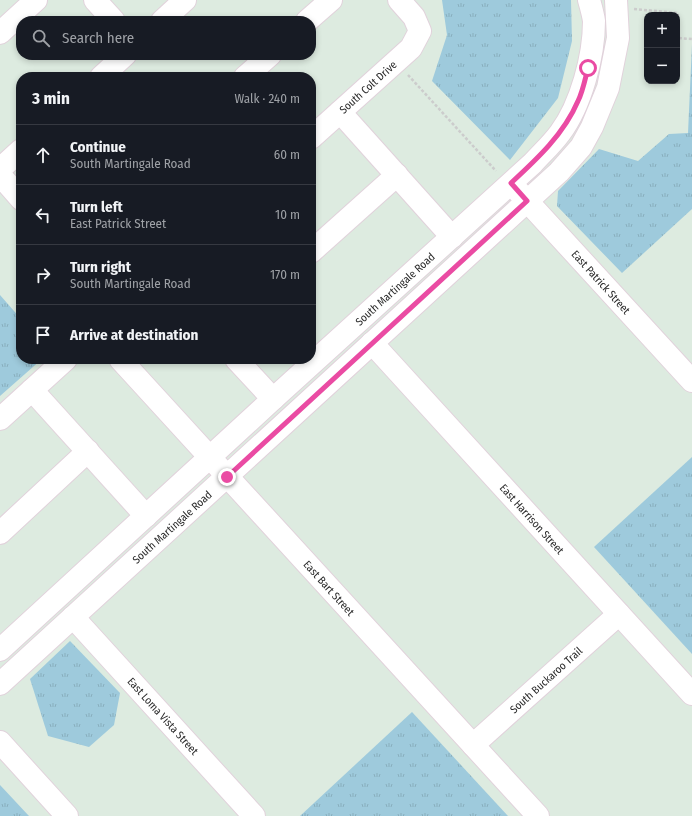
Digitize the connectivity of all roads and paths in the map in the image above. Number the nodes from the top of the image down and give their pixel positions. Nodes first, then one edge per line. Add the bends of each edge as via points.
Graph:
1 (36, 0) edge
2 (95, 0) edge
3 (185, 0) edge
4 (331, 0) edge
5 (399, 0) edge
6 (590, 0) edge
7 (622, 4) edge
8 (19, 16) edge
9 (109, 16) edge
10 (167, 16) edge
11 (313, 16) edge
12 (16, 18) edge
13 (0, 33) edge
14 (692, 39) edge
15 (120, 60) edge
16 (264, 60) edge
17 (403, 70) dead end
18 (106, 72) edge
19 (251, 72) edge
20 (340, 112) junction
21 (316, 134) edge
22 (16, 155) edge
23 (0, 169) edge
24 (397, 175) junction
25 (0, 176) edge
26 (504, 178) junction
27 (16, 194) edge
28 (527, 201) junction
29 (452, 237) junction
30 (316, 248) edge
31 (372, 344) junction
32 (316, 360) edge
33 (61, 364) edge
34 (125, 364) edge
35 (241, 364) edge
36 (312, 364) edge
37 (692, 382) edge
38 (32, 390) junction
39 (273, 399) junction
40 (0, 419) edge
41 (88, 451) junction
42 (210, 458) junction
43 (227, 477) junction
44 (146, 516) junction
45 (0, 533) edge
46 (618, 614) junction
47 (73, 617) junction
48 (0, 650) edge
49 (0, 684) edge
50 (692, 694) edge
51 (0, 742) edge
52 (472, 745) junction
53 (67, 816) edge
54 (254, 816) edge
55 (538, 816) edge

1 - 8 street
2 - 9 street
3 - 10 street
4 - 11 street
5 - 20 street, South Colt Drive via 414,17 420,31 411,48
6 - 26 street, South Martingale Road via 594,20 592,39 588,68 578,100 560,133 533,163
7 - 14 path via 678,14 678,38
7 - 28 street, South Martingale Road via 615,59 608,88 592,127 581,147
12 - 13 street
15 - 18 street
16 - 19 street
17 - 26 path
20 - 21 street, South Colt Drive
20 - 24 street
22 - 23 street
24 - 29 street
24 - 30 street
25 - 27 street
26 - 28 street, East Patrick Street
26 - 29 street, South Martingale Road
28 - 31 street, South Martingale Road
28 - 37 street, East Patrick Street
29 - 32 street, South Martingale Road
31 - 43 street, South Martingale Road
31 - 46 street, East Harrison Street
33 - 38 street
34 - 42 street, East Bart Street
35 - 39 street
36 - 39 street, South Martingale Road
38 - 40 street
38 - 41 street
39 - 42 street, South Martingale Road
41 - 44 street
41 - 45 street
42 - 43 street, East Bart Street
42 - 44 street, South Martingale Road
43 - 47 street, South Martingale Road
43 - 52 street, East Bart Street
44 - 48 street, South Martingale Road
46 - 50 street, East Harrison Street
46 - 52 street, South Buckaroo Trail
47 - 49 street, South Martingale Road
47 - 54 street, East Loma Vista Street
51 - 53 street
52 - 55 street, East Bart Street

